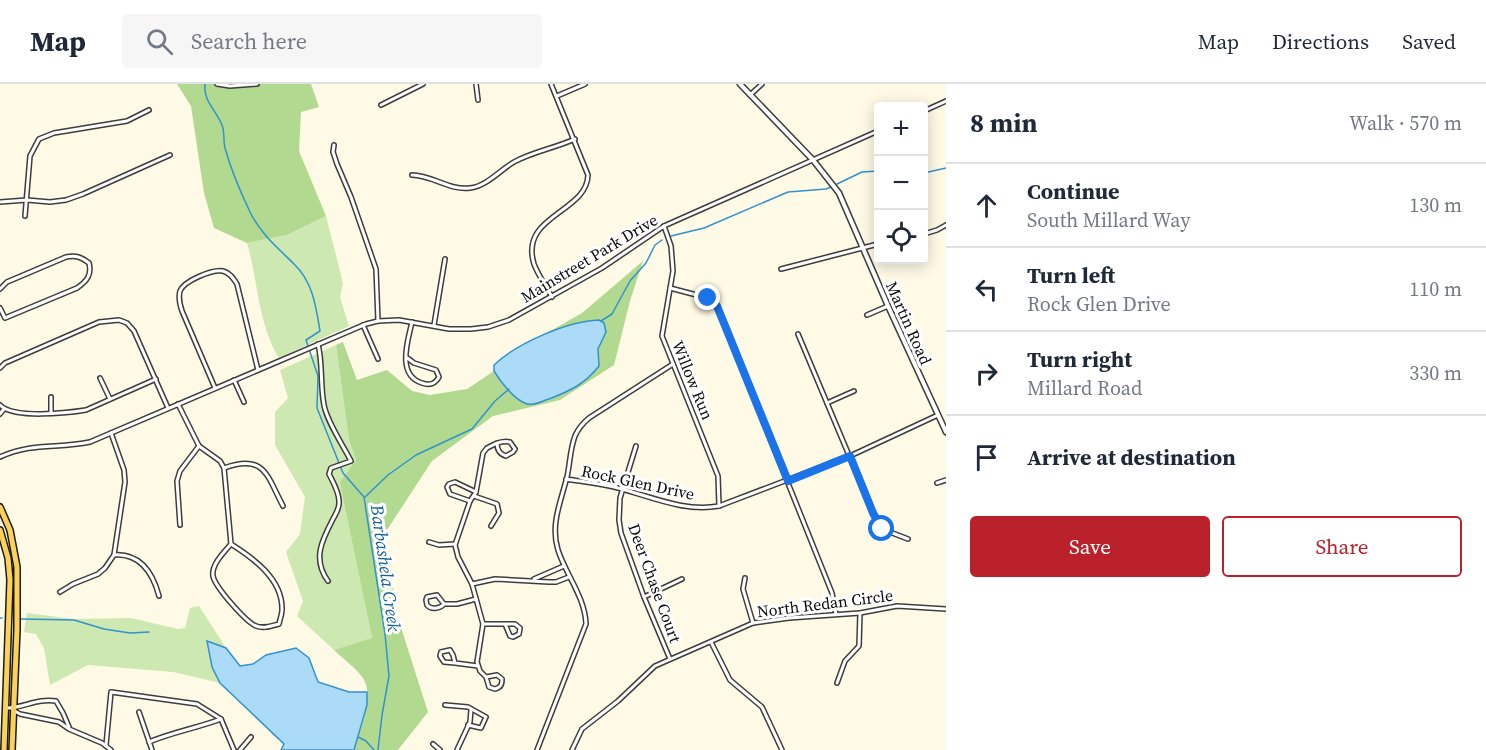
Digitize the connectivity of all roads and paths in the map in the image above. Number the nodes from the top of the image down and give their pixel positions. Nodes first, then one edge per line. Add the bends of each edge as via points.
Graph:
1 (217, 84) edge
2 (256, 84) edge
3 (423, 84) edge
4 (476, 84) edge
5 (551, 84) edge
6 (585, 84) edge
7 (740, 84) edge
8 (762, 84) edge
9 (750, 95) junction
10 (556, 96) junction
11 (478, 100) dead end
12 (946, 101) edge
13 (381, 105) dead end
14 (928, 109) edge
15 (149, 110) dead end
16 (874, 133) edge
17 (574, 140) junction
18 (334, 145) dead end
19 (170, 155) dead end
20 (813, 160) junction
21 (412, 175) dead end
22 (27, 200) junction
23 (0, 202) edge
24 (25, 216) dead end
25 (946, 225) edge
26 (664, 226) junction
27 (928, 232) edge
28 (874, 245) edge
29 (863, 247) junction
30 (446, 259) dead end
31 (781, 269) dead end
32 (670, 288) junction
33 (0, 289) edge
34 (552, 297) junction
35 (888, 306) junction
36 (0, 308) edge
37 (867, 315) dead end
38 (5, 318) junction
39 (0, 320) edge
40 (378, 321) junction
41 (412, 322) junction
42 (363, 325) junction
43 (434, 326) junction
44 (798, 334) dead end
45 (318, 344) junction
46 (406, 357) junction
47 (378, 359) dead end
48 (673, 364) junction
49 (0, 368) edge
50 (258, 370) junction
51 (100, 378) dead end
52 (156, 379) junction
53 (234, 380) junction
54 (215, 388) junction
55 (854, 391) dead end
56 (51, 397) dead end
57 (110, 399) junction
58 (244, 402) dead end
59 (827, 402) junction
60 (178, 404) junction
61 (0, 405) edge
62 (168, 408) junction
63 (4, 409) junction
64 (51, 412) junction
65 (0, 414) edge
66 (938, 415) junction
67 (946, 432) edge
68 (111, 433) junction
69 (497, 443) junction
70 (199, 446) junction
71 (636, 446) dead end
72 (850, 456) junction
73 (0, 457) edge
74 (224, 468) junction
75 (566, 479) junction
76 (946, 480) edge
77 (788, 481) junction
78 (937, 483) dead end
79 (622, 489) junction
80 (476, 492) junction
81 (474, 496) junction
82 (470, 501) junction
83 (283, 506) dead end
84 (719, 506) junction
85 (0, 507) edge
86 (180, 525) dead end
87 (491, 526) dead end
88 (0, 531) edge
89 (908, 539) dead end
90 (429, 542) dead end
91 (231, 544) junction
92 (455, 544) junction
93 (114, 555) junction
94 (564, 566) junction
95 (569, 577) junction
96 (744, 578) dead end
97 (682, 579) dead end
98 (532, 580) junction
99 (328, 581) dead end
100 (472, 584) junction
101 (60, 592) dead end
102 (159, 597) dead end
103 (644, 597) junction
104 (476, 599) junction
105 (444, 604) junction
106 (946, 609) edge
107 (860, 613) junction
108 (836, 614) junction
109 (753, 623) junction
110 (483, 624) junction
111 (505, 624) junction
112 (711, 642) junction
113 (670, 659) junction
114 (454, 663) junction
115 (478, 666) junction
116 (486, 677) junction
117 (837, 683) dead end
118 (445, 705) dead end
119 (9, 708) junction
120 (471, 710) junction
121 (139, 712) dead end
122 (221, 719) junction
123 (468, 725) junction
124 (69, 729) junction
125 (251, 737) dead end
126 (149, 742) junction
127 (434, 744) dead end
128 (106, 746) junction
129 (4, 750) edge
130 (12, 750) edge
131 (111, 750) edge
132 (152, 750) edge
133 (234, 750) edge
134 (240, 750) edge
135 (440, 750) edge
136 (458, 750) edge
137 (537, 750) edge
138 (572, 750) edge
139 (782, 750) edge

1 - 2 street
3 - 13 street
4 - 11 street
5 - 10 street
6 - 10 street
7 - 9 street, Martin Road
8 - 9 street
9 - 20 street, Martin Road
10 - 17 street
12 - 14 street
15 - 22 street via 127,121 39,139 30,156
16 - 20 street, Mainstreet Park Drive
17 - 21 street via 519,160 470,188
17 - 34 street via 585,163 588,184 575,200 543,224 532,252 534,264
18 - 40 street via 337,164 376,268
19 - 22 street via 66,200
20 - 26 street, Mainstreet Park Drive
20 - 29 street, Martin Road via 839,193
22 - 23 street
22 - 24 street
25 - 27 street
26 - 32 street, Willow Run via 674,262
26 - 34 street, Mainstreet Park Drive
28 - 29 street
29 - 31 street
29 - 35 street, Martin Road
30 - 43 street
32 - 48 street, Willow Run via 662,336
32 - 77 street via 708,298 717,306
33 - 38 street via 7,282 66,257 73,255 89,263 86,283
34 - 43 street, Mainstreet Park Drive via 488,327
35 - 37 street
35 - 66 street, Martin Road
36 - 38 street
38 - 39 street
40 - 41 street, Mainstreet Park Drive
40 - 42 street, Mainstreet Park Drive
41 - 43 street, Mainstreet Park Drive
41 - 46 street
42 - 45 street, Mainstreet Park Drive
42 - 47 street
44 - 59 street
45 - 50 street, Mainstreet Park Drive
45 - 99 street via 325,408 351,460 331,468 329,474 339,495 339,507 318,556
46 - 46 street via 412,376 419,382 433,384 439,377 436,370
48 - 75 street via 584,422 574,437
48 - 84 street, Willow Run via 718,476
49 - 52 street via 111,319 127,323 134,331
50 - 53 street, Mainstreet Park Drive
50 - 54 street via 232,275 216,271 198,277 186,283 179,300
51 - 57 street
52 - 57 street
52 - 62 street
53 - 54 street, Mainstreet Park Drive
53 - 58 street
54 - 60 street, Mainstreet Park Drive
55 - 59 street
56 - 64 street
57 - 64 street via 86,410
59 - 72 street
60 - 62 street, Mainstreet Park Drive
60 - 70 street
61 - 63 street
62 - 68 street, Mainstreet Park Drive
63 - 64 street via 31,414
63 - 65 street
66 - 67 street, Martin Road
66 - 72 street, Rock Glen Drive
68 - 73 street, Mainstreet Park Drive via 80,444 27,447
68 - 93 street via 125,482
69 - 69 street via 510,442 515,449 502,455
69 - 80 street via 483,453
70 - 74 street via 220,460
70 - 86 street via 177,481
71 - 79 street, Deer Chase Court
72 - 77 street, Rock Glen Drive
72 - 89 street via 877,522 882,529
74 - 83 street via 246,463 257,466 266,472
74 - 91 street
75 - 79 street, Rock Glen Drive
75 - 94 street via 556,522 557,549
76 - 78 street
77 - 84 street, Rock Glen Drive
77 - 108 street via 832,592
79 - 84 street, Rock Glen Drive via 660,501 706,508
79 - 103 street, Deer Chase Court via 618,510 621,533
80 - 81 street
80 - 82 street via 455,482 448,484 450,494
81 - 82 street
81 - 87 street via 497,504 499,513
82 - 92 street
85 - 119 main road via 10,530 17,567 17,629
88 - 119 main road via 10,580 5,658
90 - 92 street
91 - 91 street via 214,568 213,577 254,626 279,624 282,609 269,575 252,557
92 - 100 street
93 - 101 street via 98,574
93 - 102 street via 140,561 155,580
94 - 95 street
94 - 98 street
95 - 98 street via 556,582
95 - 137 street via 582,604 586,624
96 - 109 street via 743,589
97 - 103 street
98 - 100 street via 495,579
100 - 104 street
103 - 113 street, Deer Chase Court
104 - 105 street
104 - 110 street
105 - 105 street via 437,595 426,600 432,608
106 - 107 street, North Redan Circle via 897,606
107 - 108 street, North Redan Circle
107 - 117 street via 859,646 845,661
108 - 109 street, North Redan Circle
109 - 112 street, North Redan Circle
110 - 111 street
110 - 115 street
111 - 111 street via 518,625 519,634 510,636
112 - 113 street, North Redan Circle
112 - 139 street via 730,680 762,707
113 - 138 street, North Redan Circle via 650,669 623,697 587,724
114 - 114 street via 451,652 441,652 444,662
114 - 115 street
115 - 116 street
116 - 116 street via 497,675 502,679 500,688 489,687
118 - 120 street
119 - 124 street via 20,714 51,719
119 - 124 street via 36,701 56,702
119 - 129 main road
119 - 130 main road
120 - 123 street
120 - 123 street via 486,717 481,728
121 - 126 street
122 - 126 street
122 - 128 street via 197,704 111,692
122 - 133 street
123 - 136 street
124 - 128 street
125 - 134 street
126 - 132 street
127 - 135 street
128 - 131 street

